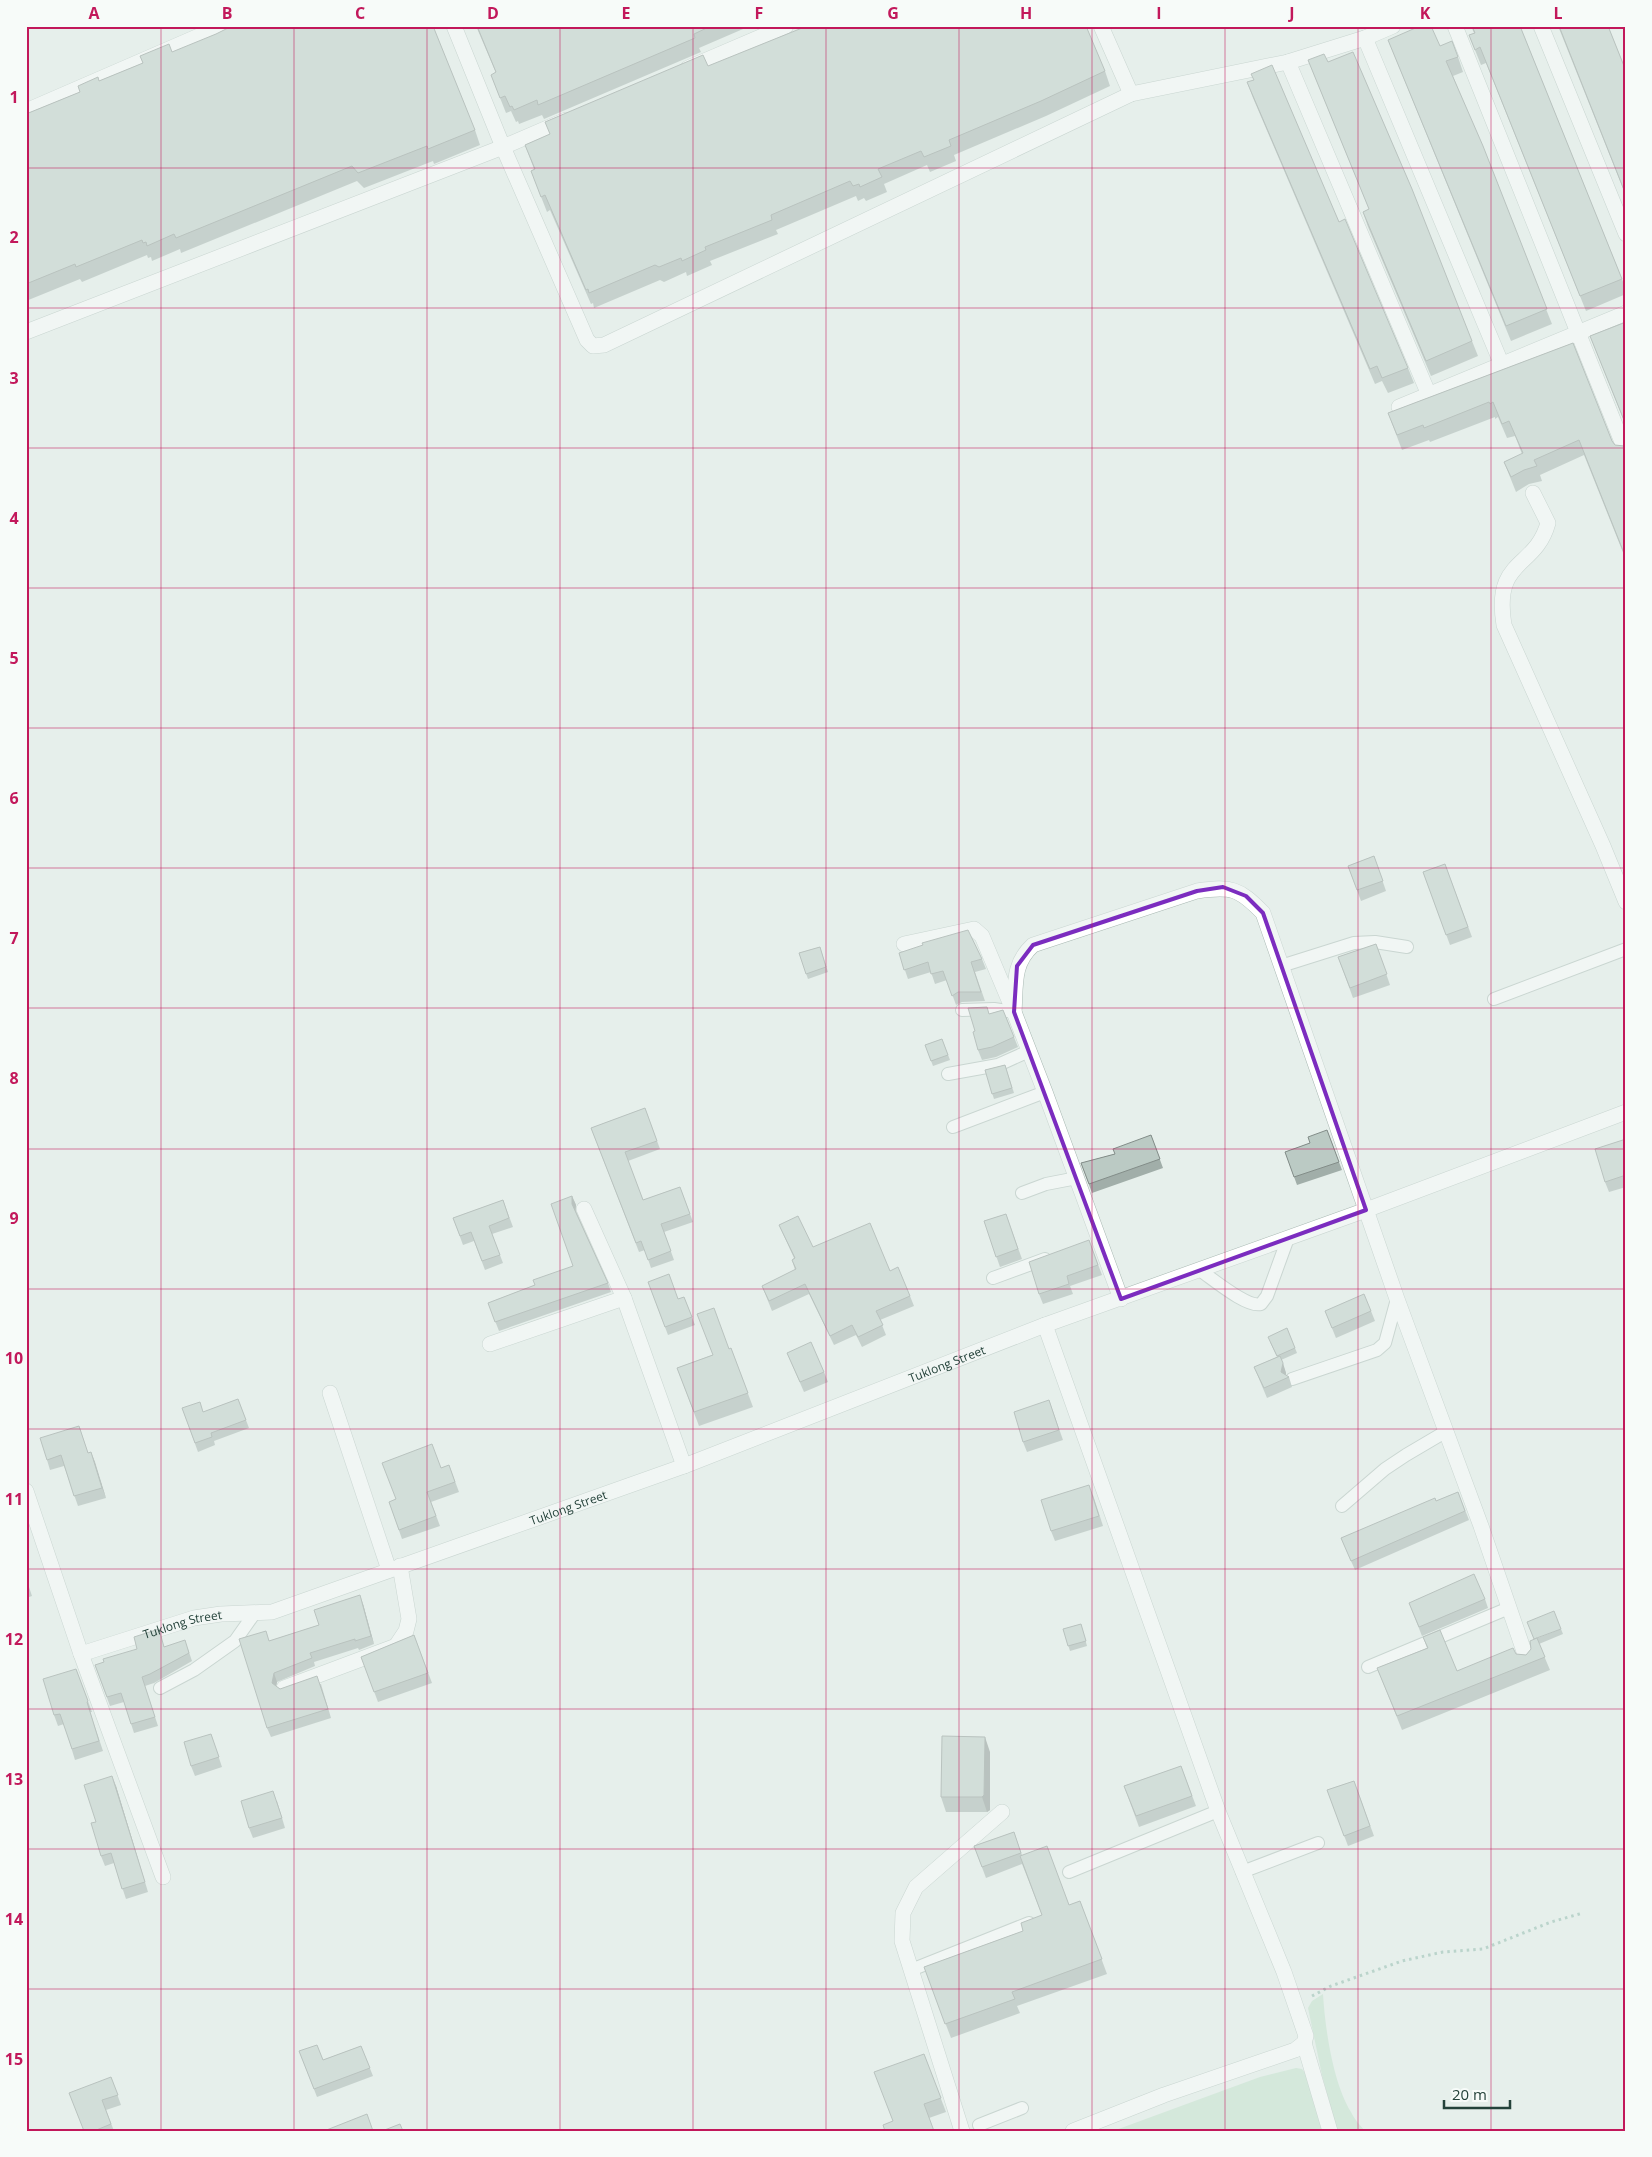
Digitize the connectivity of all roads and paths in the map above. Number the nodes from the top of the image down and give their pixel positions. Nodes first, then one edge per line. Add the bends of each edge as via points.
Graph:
1 (222, 26) edge
2 (454, 26) edge
3 (786, 26) edge
4 (1101, 26) edge
5 (1393, 26) edge
6 (1455, 26) edge
7 (1541, 26) edge
8 (1365, 38) junction
9 (1288, 62) junction
10 (676, 73) edge
11 (1131, 94) junction
12 (26, 111) edge
13 (576, 116) edge
14 (503, 148) junction
15 (1626, 234) edge
16 (1626, 313) edge
17 (26, 332) edge
18 (1578, 333) junction
19 (1502, 365) junction
20 (1429, 395) junction
21 (1399, 407) edge
22 (1626, 452) edge
23 (1533, 493) dead end
24 (1626, 902) edge
25 (904, 944) dead end
26 (1407, 947) dead end
27 (1626, 950) edge
28 (1281, 966) junction
29 (1494, 999) dead end
30 (962, 1010) dead end
31 (1014, 1012) junction
32 (1030, 1051) junction
33 (948, 1074) dead end
34 (1045, 1092) junction
35 (1626, 1112) edge
36 (953, 1127) dead end
37 (1077, 1178) junction
38 (1022, 1193) dead end
39 (584, 1209) dead end
40 (1366, 1210) junction
41 (1288, 1238) junction
42 (1055, 1255) edge
43 (1201, 1271) junction
44 (993, 1278) dead end
45 (624, 1298) junction
46 (1121, 1299) junction
47 (1397, 1299) junction
48 (1045, 1325) junction
49 (490, 1344) dead end
50 (1292, 1379) dead end
51 (330, 1393) dead end
52 (1446, 1432) junction
53 (684, 1466) junction
54 (26, 1491) edge
55 (1342, 1506) dead end
56 (394, 1568) junction
57 (1509, 1608) junction
58 (254, 1614) junction
59 (81, 1654) junction
60 (1526, 1660) edge
61 (1368, 1667) dead end
62 (160, 1688) dead end
63 (284, 1688) edge
64 (1218, 1811) junction
65 (1002, 1812) dead end
66 (1318, 1843) dead end
67 (1070, 1872) dead end
68 (1242, 1872) junction
69 (162, 1877) dead end
70 (1583, 1913) dead end
71 (1030, 1922) edge
72 (911, 1970) junction
73 (1296, 2004) junction
74 (1304, 2043) junction
75 (1022, 2108) dead end
76 (969, 2129) edge
77 (1073, 2131) edge
78 (1330, 2131) edge

1 - 12 street
2 - 14 street
3 - 10 street
4 - 11 street
5 - 8 street
6 - 18 street
7 - 15 street
8 - 9 street
8 - 19 street
9 - 11 street
9 - 20 street
11 - 14 street via 604,345 593,346 587,340
13 - 14 street
14 - 17 street
16 - 18 street
18 - 19 street
18 - 22 street
19 - 20 street
20 - 21 street
23 - 24 street via 1548,522 1544,535 1512,570 1502,588 1504,625
25 - 31 street via 974,929 988,948
26 - 28 lane via 1375,942 1354,943
27 - 29 lane
28 - 31 street via 1262,913 1246,896 1223,887 1197,891 1033,945 1022,954 1017,966
28 - 40 street
30 - 31 lane
31 - 32 street
32 - 33 lane via 998,1065
32 - 34 street
34 - 36 lane
34 - 37 street
35 - 40 street, Tuklong Street
37 - 38 lane
37 - 46 street via 1095,1241
39 - 45 street
40 - 41 street, Tuklong Street
40 - 47 street
41 - 43 street, Tuklong Street
41 - 43 lane via 1267,1296 1261,1304 1255,1306 1247,1302
42 - 44 lane
43 - 46 street, Tuklong Street
45 - 49 street
45 - 53 street
46 - 48 street, Tuklong Street
47 - 50 lane via 1385,1344 1377,1350
47 - 52 street
48 - 53 street, Tuklong Street
48 - 64 street
51 - 56 street
52 - 55 lane via 1406,1454
52 - 57 street
53 - 56 street, Tuklong Street
54 - 59 street
56 - 58 street, Tuklong Street via 272,1612
56 - 63 street via 409,1619 406,1631 396,1646
57 - 60 street
57 - 61 lane
58 - 59 street, Tuklong Street via 194,1618
58 - 62 lane via 235,1641 194,1670
59 - 69 street
64 - 67 lane
64 - 68 street
65 - 72 street via 916,1887 903,1913 902,1941
66 - 68 lane
68 - 73 street
70 - 73 path via 1551,1922 1483,1950 1443,1952 1402,1961 1331,1986
71 - 72 lane
72 - 76 street
73 - 74 street via 1305,2033
74 - 77 street via 1295,2050
74 - 78 street
75 - 76 lane

